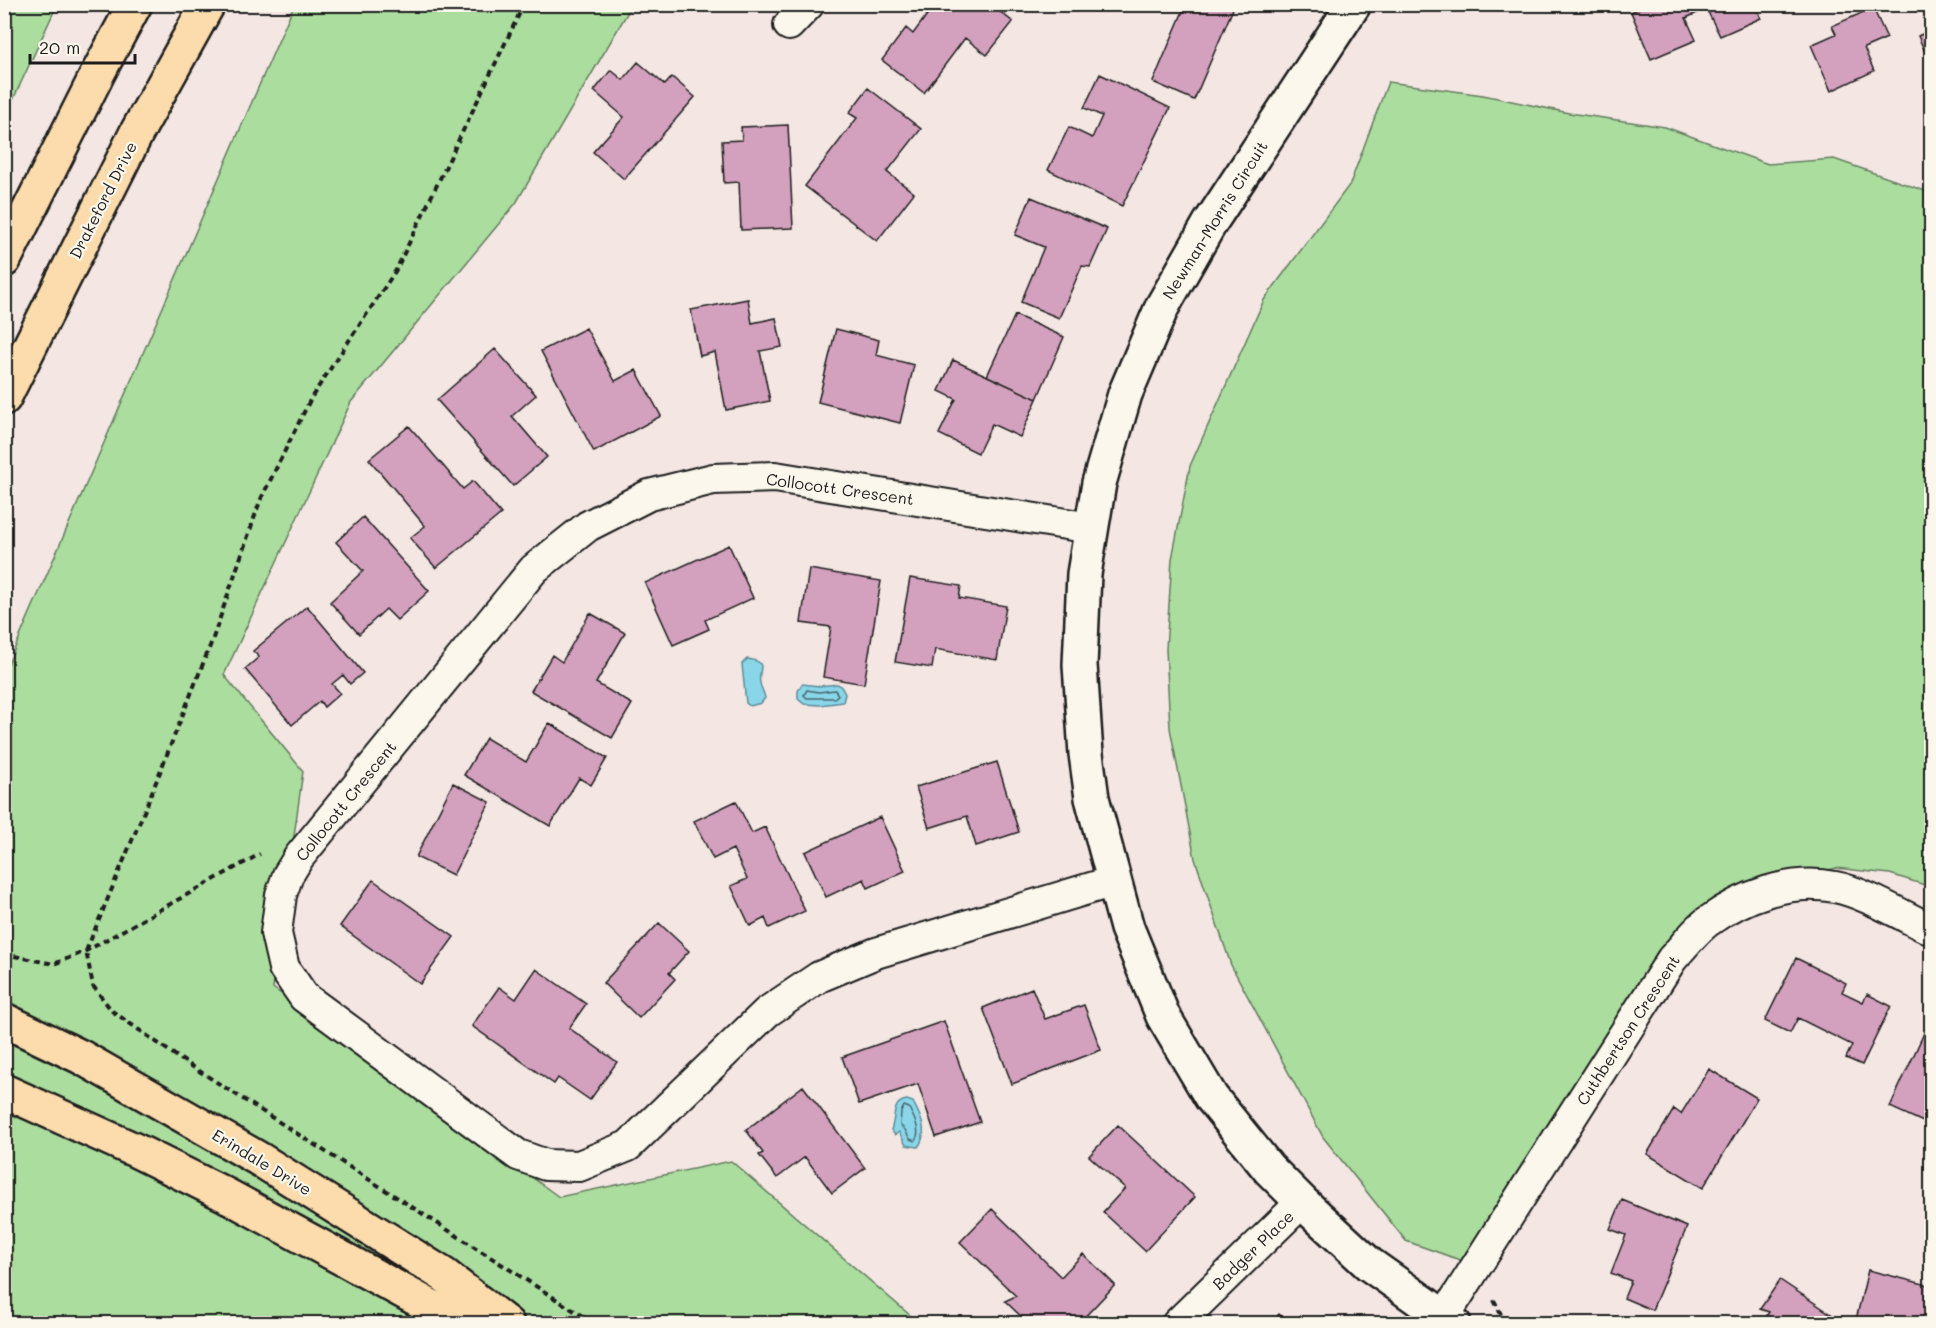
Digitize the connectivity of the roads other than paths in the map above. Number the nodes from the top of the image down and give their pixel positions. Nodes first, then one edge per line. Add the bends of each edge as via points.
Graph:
1 (135, 4) edge
2 (208, 4) edge
3 (1354, 4) edge
4 (4, 260) edge
5 (4, 398) edge
6 (1091, 528) junction
7 (1114, 881) junction
8 (1932, 930) edge
9 (4, 1020) edge
10 (4, 1091) edge
11 (1302, 1202) junction
12 (1449, 1320) edge
13 (463, 1323) edge
14 (507, 1323) edge
15 (1177, 1323) edge

1 - 4 main road
2 - 5 main road, Drakeford Drive via 137,132
3 - 6 street, Newman-Morris Circuit via 1210,223 1162,307 1125,394 1099,483
6 - 7 street, Newman-Morris Circuit via 1084,574 1080,665 1092,798
6 - 7 street, Collocott Crescent via 775,477 713,479 649,495 588,526 534,569 299,857 281,895 276,933 284,968 304,997 518,1155 546,1166 579,1166 628,1146 767,1012 819,977 876,953
7 - 11 street, Newman-Morris Circuit via 1128,928 1169,1026 1211,1097 1269,1169
8 - 12 street, Cuthbertson Crescent via 1835,886 1780,888 1746,898 1705,923 1672,959
9 - 14 main road, Erindale Drive via 81,1057 259,1159 444,1275
10 - 13 main road via 226,1195
11 - 12 street, Newman-Morris Circuit via 1369,1264
11 - 15 street, Badger Place

